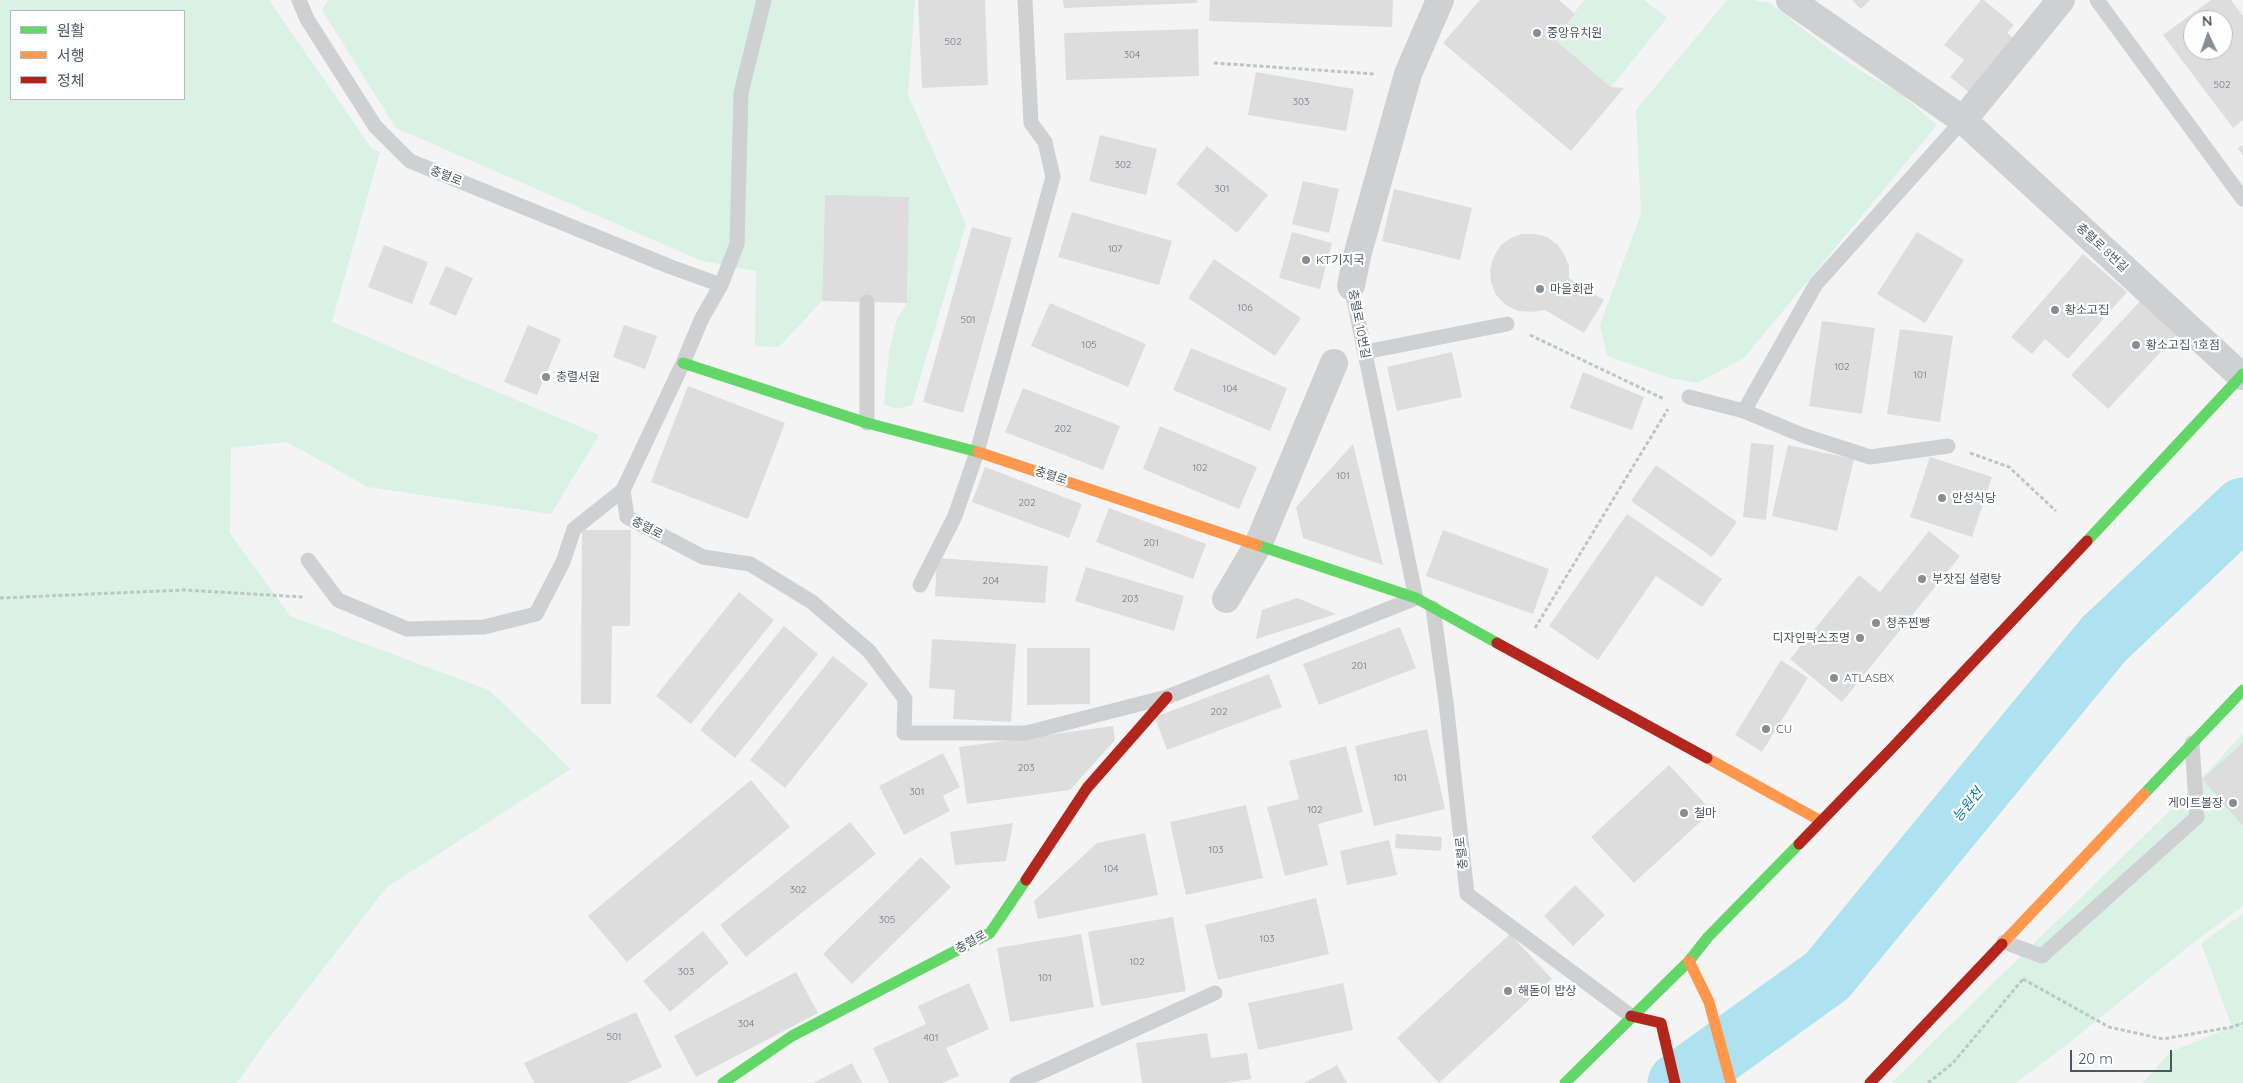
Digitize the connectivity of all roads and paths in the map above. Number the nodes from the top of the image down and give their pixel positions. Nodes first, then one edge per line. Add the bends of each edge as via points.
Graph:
1 (299, 0) edge
2 (764, 0) edge
3 (1025, 0) edge
4 (1440, 0) edge
5 (1790, 0) edge
6 (2061, 0) edge
7 (2097, 0) edge
8 (1214, 63) dead end
9 (1378, 74) dead end
10 (1963, 120) junction
11 (2243, 200) edge
12 (721, 285) junction
13 (1351, 286) joint
14 (867, 302) dead end
15 (1507, 324) joint
16 (1365, 352) junction
17 (683, 363) junction
18 (1334, 363) dead end
19 (2242, 375) edge
20 (1688, 397) dead end
21 (1744, 411) junction
22 (867, 423) junction
23 (1948, 446) joint
24 (977, 452) junction
25 (623, 490) junction
26 (2056, 511) dead end
27 (1258, 545) junction
28 (308, 560) dead end
29 (920, 585) dead end
30 (0, 598) edge
31 (1416, 598) junction
32 (1226, 599) dead end
33 (338, 600) junction
34 (1433, 608) junction
35 (1519, 654) junction
36 (2243, 690) edge
37 (1167, 697) junction
38 (2192, 743) junction
39 (1821, 821) junction
40 (2004, 942) junction
41 (2042, 956) junction
42 (1689, 961) junction
43 (2023, 979) junction
44 (1215, 993) dead end
45 (1631, 1016) junction
46 (2243, 1023) edge
47 (723, 1083) edge
48 (1017, 1083) edge
49 (1565, 1083) edge
50 (1674, 1083) edge
51 (1731, 1083) edge
52 (1870, 1083) edge
53 (1928, 1083) edge

1 - 12 lane, 충렬로 via 307,19 375,126 410,161
2 - 12 lane via 741,93 737,244
3 - 24 lane via 1031,123 1044,142 1053,177
4 - 13 street, 충렬로 10번길 via 1408,74
5 - 10 street, 충렬로 8번길
6 - 10 street
7 - 11 lane
8 - 9 path
10 - 19 street, 충렬로 8번길
10 - 21 lane via 1816,284
12 - 17 lane via 702,318
13 - 16 lane, 충렬로 10번길
14 - 22 lane
15 - 16 lane
15 - 35 path via 1671,402
16 - 31 lane, 충렬로 10번길
17 - 22 street, 충렬로
17 - 25 lane
18 - 27 street
19 - 39 street
20 - 21 lane
21 - 23 lane via 1802,435 1870,457
22 - 24 street, 충렬로
23 - 26 path via 2009,467
24 - 27 street, 충렬로
24 - 29 lane via 955,516
25 - 33 lane via 574,529 563,562 536,614 484,627 407,629
25 - 37 lane, 충렬로 via 627,517 703,557 750,564 812,602 869,651 904,699 904,733 1026,733
27 - 31 street, 충렬로
27 - 32 street
28 - 33 lane
30 - 33 path via 184,590
31 - 34 street, 충렬로
31 - 37 lane, 충렬로
34 - 35 street, 충렬로
34 - 45 lane, 충렬로 via 1467,894
35 - 39 street, 충렬로
36 - 38 street
37 - 47 street, 충렬로 via 1087,788 990,932 792,1036
38 - 40 street
38 - 41 lane via 2197,817
39 - 42 street via 1708,937
40 - 41 lane
40 - 52 street
41 - 43 path
42 - 45 street
42 - 51 street via 1709,1002
43 - 46 path via 2109,1027 2163,1040
43 - 53 path via 1952,1062
44 - 48 lane
45 - 49 street
45 - 50 street via 1661,1023

